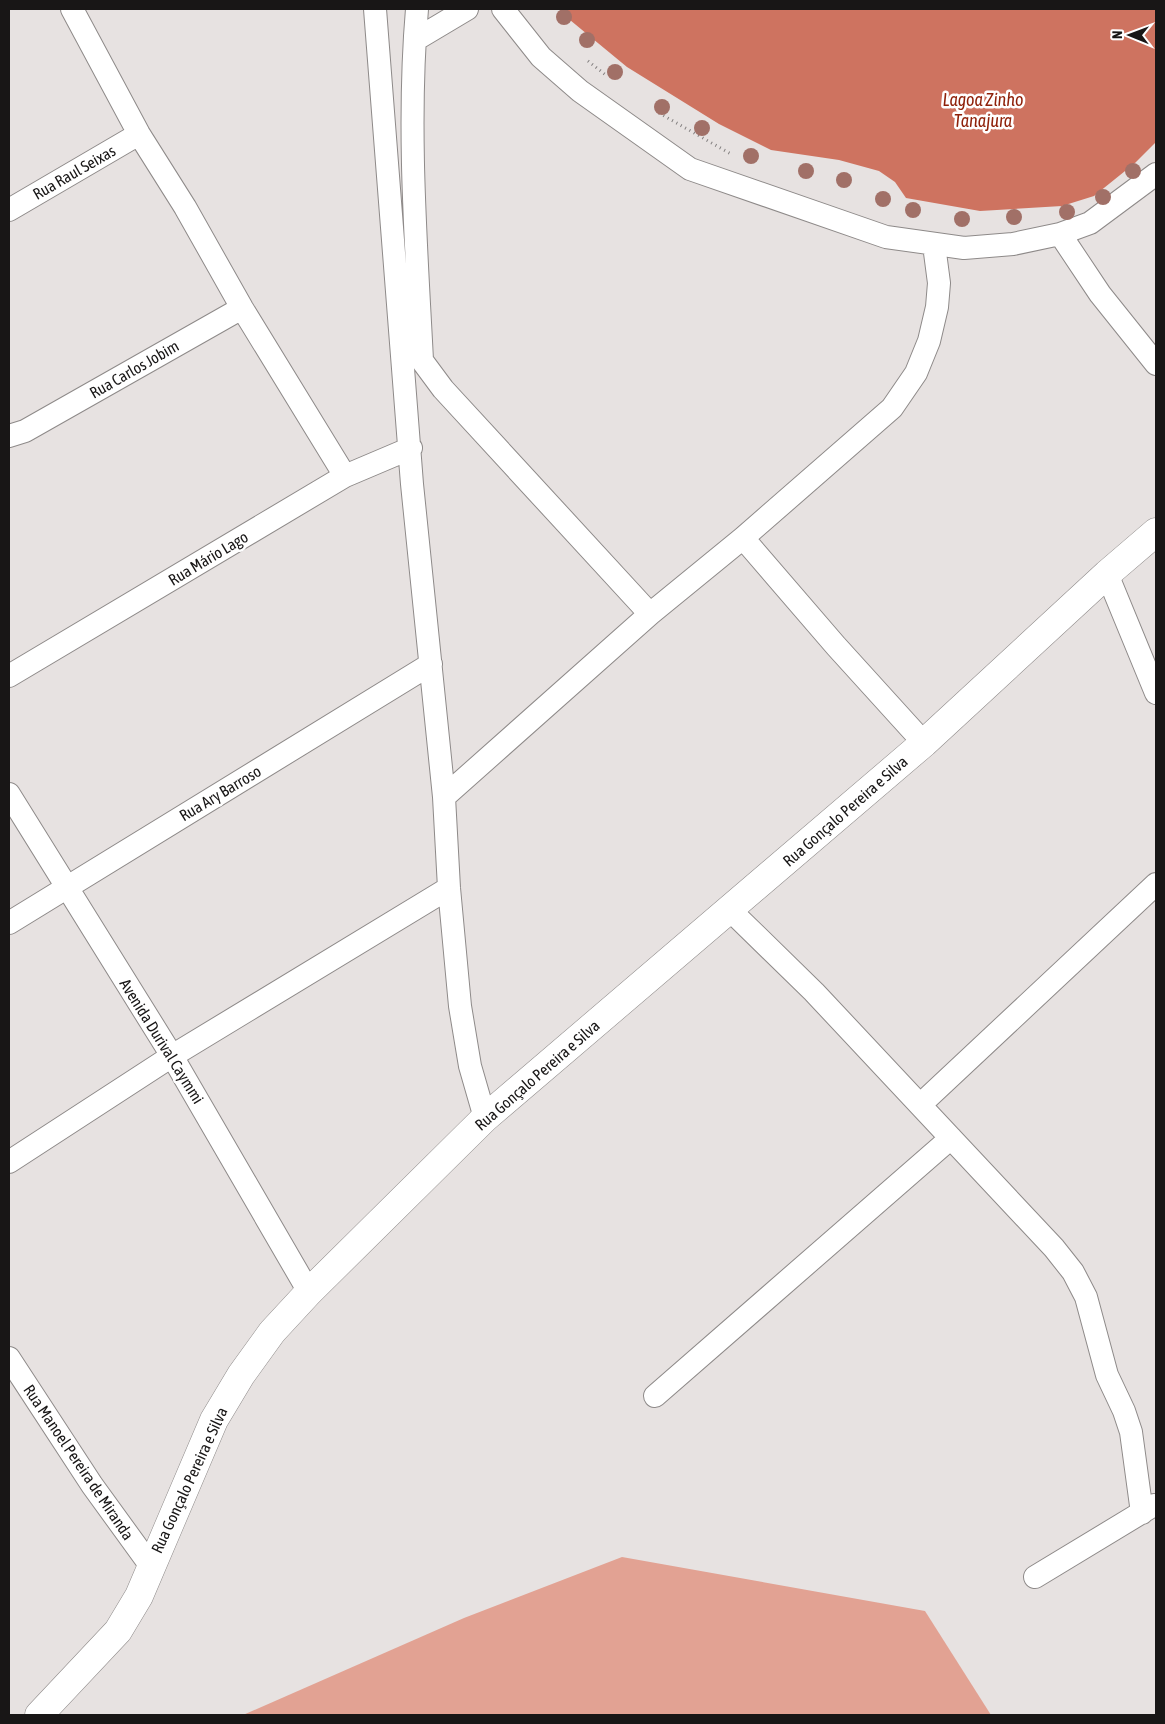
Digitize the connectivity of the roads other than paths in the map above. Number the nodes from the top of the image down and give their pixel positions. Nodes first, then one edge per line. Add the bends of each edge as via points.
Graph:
1 (72, 9) edge
2 (375, 9) edge
3 (418, 9) edge
4 (466, 9) edge
5 (504, 9) edge
6 (415, 40) junction
7 (138, 134) junction
8 (1156, 174) edge
9 (9, 210) edge
10 (1060, 234) junction
11 (934, 245) junction
12 (242, 308) junction
13 (401, 328) junction
14 (423, 362) junction
15 (1156, 364) edge
16 (17, 434) edge
17 (411, 448) junction
18 (345, 476) junction
19 (1156, 532) edge
20 (743, 538) junction
21 (1107, 574) junction
22 (650, 614) junction
23 (431, 664) junction
24 (9, 676) edge
25 (1156, 693) edge
26 (924, 743) junction
27 (9, 794) edge
28 (444, 797) junction
29 (1156, 884) edge
30 (66, 887) junction
31 (449, 888) junction
32 (730, 910) junction
33 (9, 923) edge
34 (172, 1056) junction
35 (920, 1105) junction
36 (485, 1118) junction
37 (951, 1138) junction
38 (9, 1162) edge
39 (309, 1292) junction
40 (9, 1358) edge
41 (654, 1396) dead end
42 (1149, 1509) edge
43 (150, 1565) junction
44 (1035, 1577) dead end
45 (39, 1715) edge

1 - 7 street
2 - 13 street
3 - 6 street
4 - 6 street
5 - 11 street via 541,57 580,91 690,169 886,237
6 - 14 street via 413,182
7 - 9 street, Rua Raul Seixas
7 - 12 street via 199,231
8 - 10 street via 1090,223
10 - 11 street via 1013,244 964,248
10 - 15 street via 1100,294
11 - 20 street via 939,283 937,307 916,373 892,408
12 - 16 street, Rua Carlos Jobim
12 - 18 street
13 - 14 street
13 - 17 street
14 - 22 street via 473,422
17 - 18 street, Rua Mário Lago
17 - 23 street
18 - 24 street, Rua Mário Lago
19 - 21 street, Rua Gonçalo Pereira e Silva
20 - 22 street
20 - 26 street
21 - 25 street
21 - 26 street, Rua Gonçalo Pereira e Silva
22 - 28 street
23 - 28 street
23 - 30 street, Rua Ary Barroso
26 - 32 street, Rua Gonçalo Pereira e Silva
27 - 30 street, Avenida Durival Caymmi
28 - 31 street
29 - 35 street
30 - 33 street, Rua Ary Barroso
30 - 34 street, Avenida Durival Caymmi
31 - 34 street
31 - 36 street via 460,1006 470,1066
32 - 35 street via 814,992
32 - 36 street, Rua Gonçalo Pereira e Silva
34 - 38 street
34 - 39 street, Avenida Durival Caymmi
35 - 37 street
36 - 39 street, Rua Gonçalo Pereira e Silva
37 - 41 street
37 - 42 street via 1054,1248 1086,1297 1107,1375 1131,1432
39 - 43 street, Rua Gonçalo Pereira e Silva via 272,1332 214,1420
40 - 43 street, Rua Manoel Pereira de Miranda
42 - 44 street
43 - 45 street, Rua Gonçalo Pereira e Silva via 139,1596 118,1631

